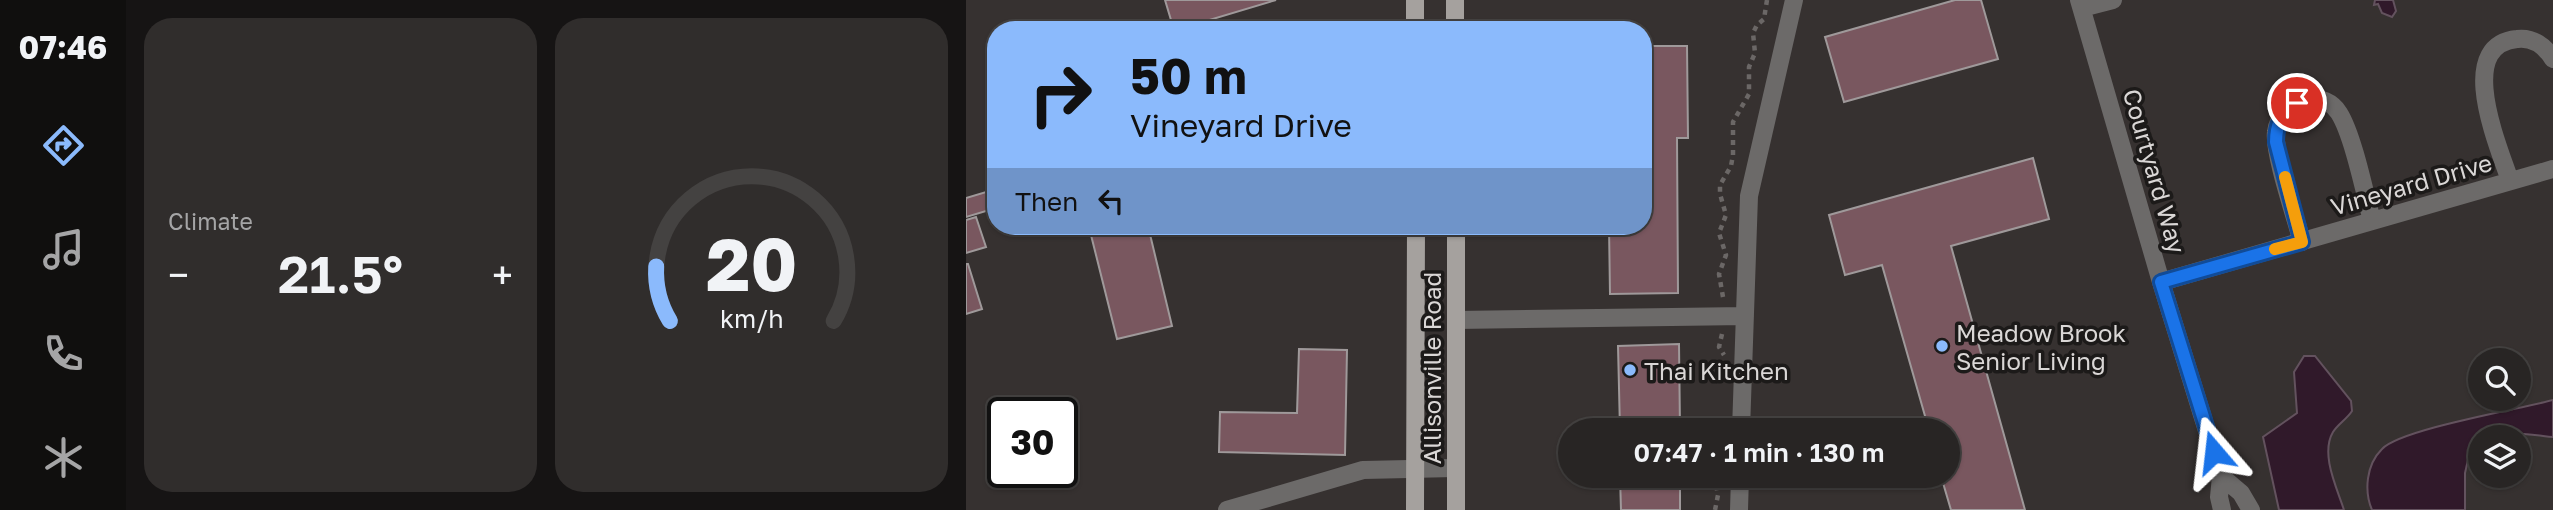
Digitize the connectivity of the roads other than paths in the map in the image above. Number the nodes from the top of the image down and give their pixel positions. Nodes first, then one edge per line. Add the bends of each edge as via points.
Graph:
1 (1415, 0) edge
2 (1455, 0) edge
3 (1794, 0) edge
4 (2113, 0) edge
5 (2081, 4) edge
6 (1415, 21) edge
7 (1455, 21) edge
8 (2553, 59) edge
9 (2553, 169) edge
10 (2510, 181) junction
11 (2372, 221) junction
12 (1416, 235) edge
13 (1456, 235) edge
14 (2302, 242) junction
15 (2161, 282) junction
16 (1745, 316) junction
17 (1456, 320) junction
18 (1741, 418) edge
19 (1416, 468) junction
20 (1455, 468) junction
21 (2221, 476) junction
22 (1740, 488) edge
23 (1227, 510) edge
24 (1415, 510) edge
25 (1456, 510) edge
26 (1739, 510) edge
27 (2222, 510) edge
28 (2251, 510) edge

1 - 6 main road
2 - 7 main road
3 - 16 street via 1751,179
4 - 5 street
5 - 15 street, Courtyard Way
8 - 10 street via 2538,43 2522,38 2502,43 2487,61 2482,90
9 - 10 street, Vineyard Drive
10 - 11 street, Vineyard Drive
11 - 14 street, Vineyard Drive
11 - 14 street via 2340,114 2321,99 2304,100 2289,107 2276,132
12 - 19 main road, Allisonville Road
13 - 17 main road, Allisonville Road
14 - 15 street, Vineyard Drive
15 - 21 street, Courtyard Way
16 - 17 street
16 - 18 street
17 - 20 main road, Allisonville Road
19 - 20 street
19 - 23 street via 1363,470
19 - 24 main road, Allisonville Road
20 - 25 main road, Allisonville Road
21 - 27 street, Courtyard Way
21 - 28 street, Courtyard Way via 2241,493
22 - 26 street

